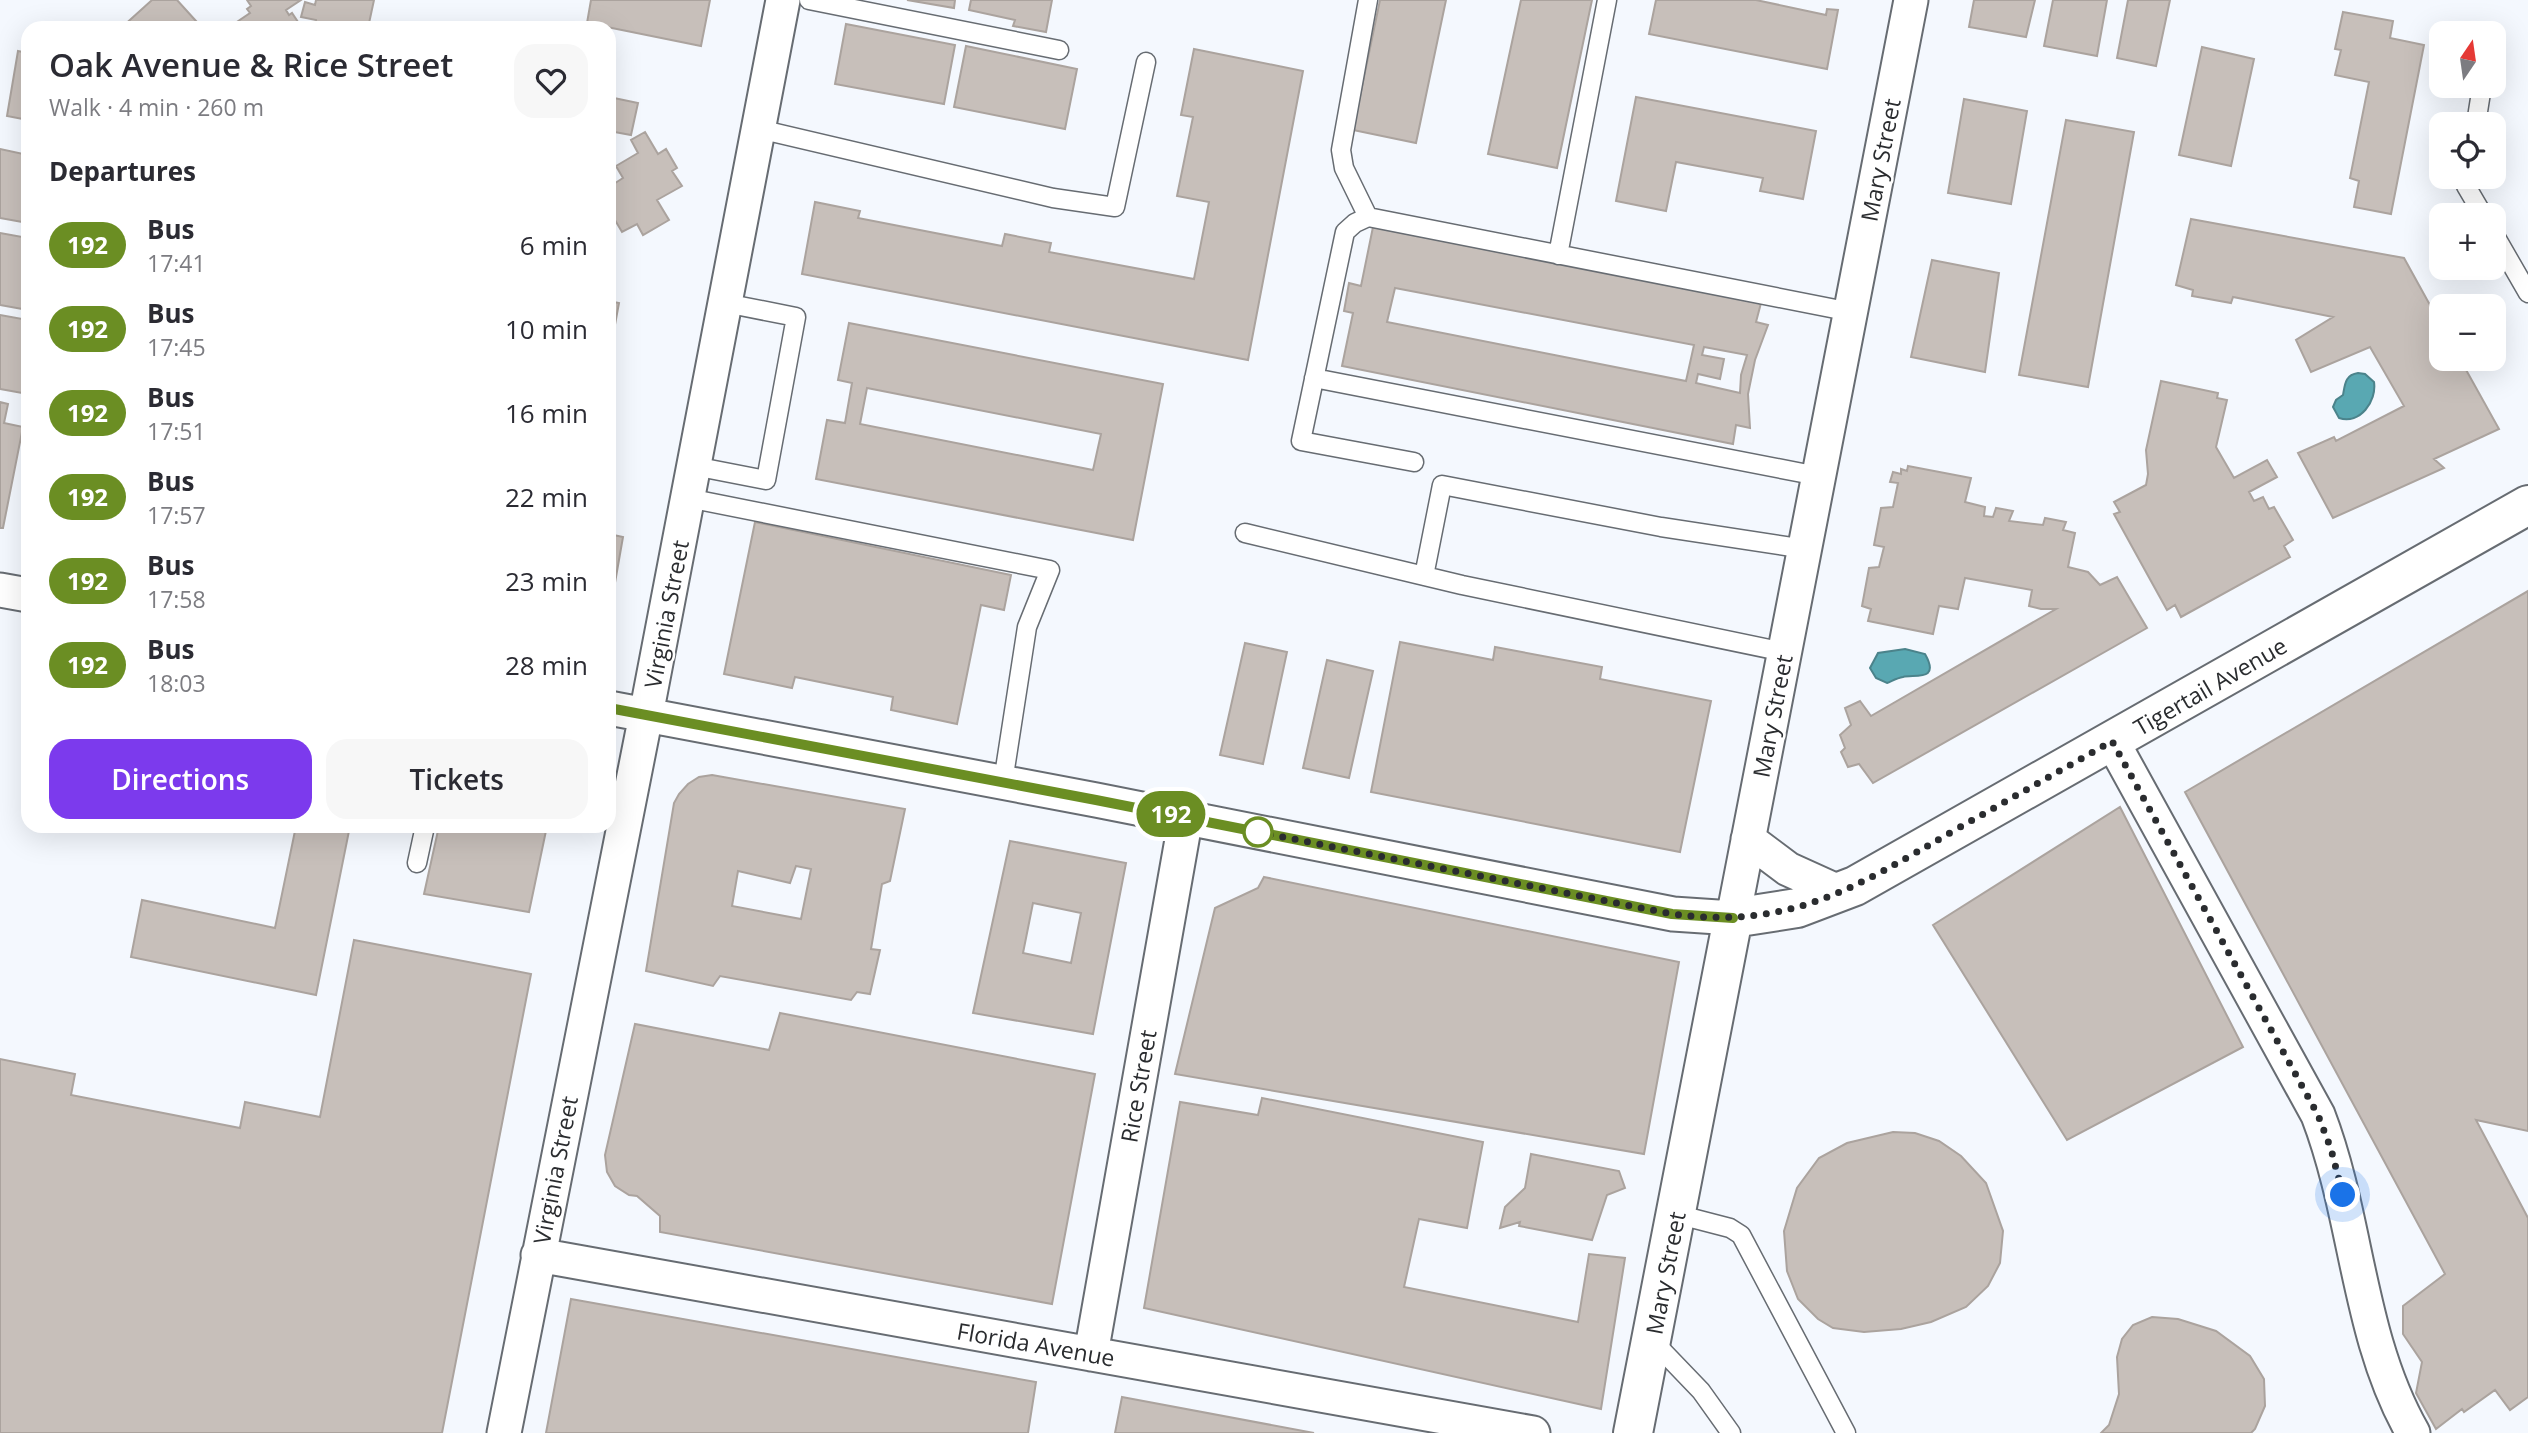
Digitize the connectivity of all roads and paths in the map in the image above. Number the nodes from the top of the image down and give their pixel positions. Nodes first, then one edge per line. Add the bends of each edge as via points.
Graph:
1 (783, 0) edge
2 (809, 0) edge
3 (1368, 0) edge
4 (1607, 0) edge
5 (1911, 0) edge
6 (1059, 50) dead end
7 (1146, 62) dead end
8 (759, 129) junction
9 (1368, 217) junction
10 (1558, 255) junction
11 (2506, 255) edge
12 (2528, 293) edge
13 (725, 303) junction
14 (1850, 312) junction
15 (1314, 378) junction
16 (1414, 462) dead end
17 (1818, 476) junction
18 (691, 482) junction
19 (2528, 505) edge
20 (1245, 533) dead end
21 (1805, 549) junction
22 (1424, 576) junction
23 (0, 590) edge
24 (21, 594) edge
25 (1784, 652) junction
26 (616, 709) edge
27 (646, 715) junction
28 (2112, 741) junction
29 (1003, 782) junction
30 (1186, 817) junction
31 (423, 833) edge
32 (1748, 839) junction
33 (417, 863) dead end
34 (1841, 893) junction
35 (1733, 918) junction
36 (1676, 1214) junction
37 (538, 1255) junction
38 (1651, 1340) junction
39 (1091, 1354) junction
40 (504, 1433) edge
41 (1533, 1433) edge
42 (1633, 1433) edge
43 (1731, 1433) edge
44 (1846, 1433) edge
45 (2413, 1433) edge

1 - 8 street, Virginia Street
2 - 6 lane
3 - 9 lane via 1341,150
4 - 10 lane
5 - 14 street, Mary Street
7 - 8 lane via 1115,207 1053,198
8 - 13 street, Virginia Street
9 - 10 lane
9 - 15 lane via 1345,232
10 - 14 lane
11 - 12 lane
13 - 18 street, Virginia Street
13 - 18 lane via 796,317 766,480
14 - 17 street, Mary Street
15 - 16 lane via 1301,441
15 - 17 lane
17 - 21 street, Mary Street
18 - 27 street, Virginia Street
18 - 29 lane via 1050,570 1027,627
19 - 28 street, Tigertail Avenue
20 - 22 lane
21 - 22 lane via 1442,485
21 - 25 street, Mary Street
22 - 25 lane
23 - 24 street
25 - 32 street, Mary Street
26 - 27 street
27 - 29 street
27 - 37 street, Virginia Street
28 - 34 street, Tigertail Avenue
28 - 45 street via 2318,1115 2343,1195 2369,1321 2389,1382
29 - 30 street
30 - 35 street via 1672,914
30 - 39 street, Rice Street
31 - 33 lane
32 - 34 street via 1788,869
32 - 35 street, Mary Street
34 - 35 street, Tigertail Avenue via 1797,908
35 - 36 street, Mary Street
36 - 38 street, Mary Street
36 - 44 lane via 1741,1235
37 - 39 street, Florida Avenue
37 - 40 street, Virginia Street
38 - 42 street, Mary Street
38 - 43 lane via 1700,1391
39 - 41 street, Florida Avenue

